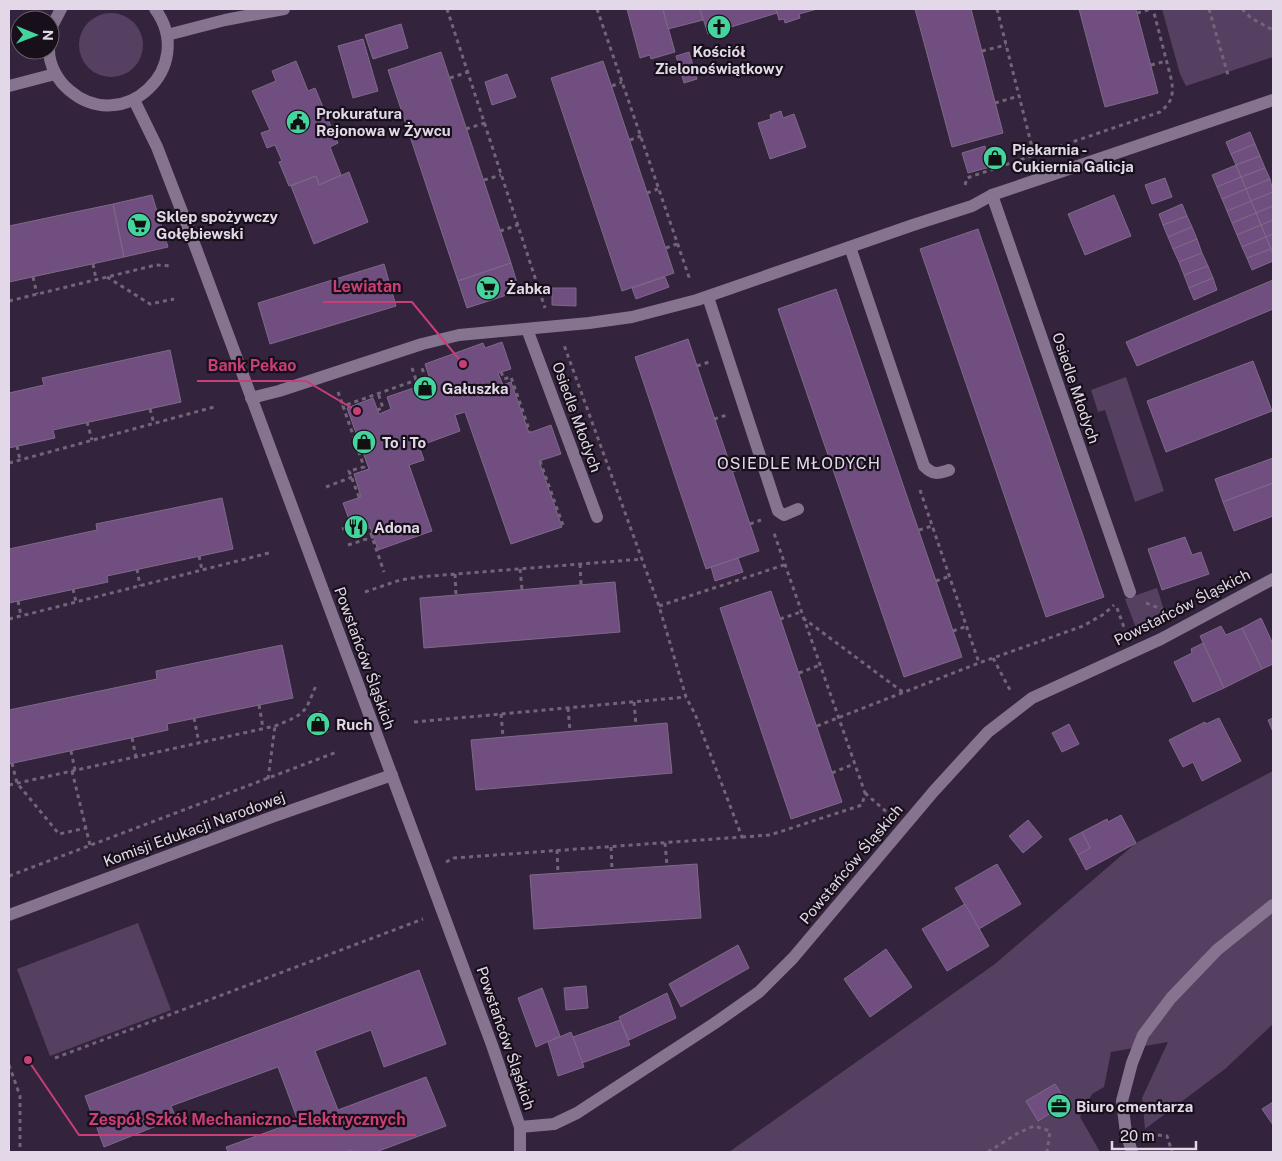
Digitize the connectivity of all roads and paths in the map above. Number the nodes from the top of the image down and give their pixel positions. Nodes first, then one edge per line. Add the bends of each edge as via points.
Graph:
1 (155, 9) edge
2 (284, 9) edge
3 (447, 9) edge
4 (597, 9) edge
5 (997, 9) edge
6 (1152, 9) edge
7 (1209, 9) edge
8 (1242, 9) edge
9 (1137, 13) dead end
10 (1273, 30) edge
11 (168, 35) junction
12 (1006, 45) junction
13 (982, 51) dead end
14 (52, 60) edge
15 (1166, 61) junction
16 (1151, 65) dead end
17 (468, 72) junction
18 (55, 74) junction
19 (1228, 75) dead end
20 (450, 78) dead end
21 (622, 82) junction
22 (9, 86) edge
23 (612, 86) dead end
24 (1019, 96) junction
25 (134, 100) junction
26 (1273, 100) edge
27 (996, 103) dead end
28 (484, 123) junction
29 (466, 129) dead end
30 (641, 136) junction
31 (630, 140) dead end
32 (1034, 155) junction
33 (501, 174) junction
34 (484, 180) dead end
35 (658, 189) junction
36 (962, 192) dead end
37 (647, 193) dead end
38 (992, 195) junction
39 (518, 225) junction
40 (500, 231) dead end
41 (677, 244) junction
42 (850, 247) junction
43 (666, 248) dead end
44 (93, 264) dead end
45 (171, 266) dead end
46 (33, 276) dead end
47 (107, 277) junction
48 (96, 280) junction
49 (37, 294) junction
50 (174, 299) dead end
51 (703, 299) junction
52 (9, 301) edge
53 (547, 314) dead end
54 (557, 326) junction
55 (527, 329) junction
56 (420, 361) dead end
57 (501, 372) dead end
58 (378, 393) junction
59 (251, 398) junction
60 (214, 407) dead end
61 (150, 409) dead end
62 (377, 410) dead end
63 (88, 422) dead end
64 (154, 424) junction
65 (530, 432) dead end
66 (92, 440) junction
67 (17, 446) dead end
68 (20, 460) junction
69 (540, 461) dead end
70 (9, 463) edge
71 (949, 470) dead end
72 (352, 477) junction
73 (326, 487) dead end
74 (359, 498) dead end
75 (798, 509) dead end
76 (597, 516) dead end
77 (368, 525) dead end
78 (351, 526) dead end
79 (932, 526) dead end
80 (772, 527) dead end
81 (564, 528) dead end
82 (342, 530) dead end
83 (919, 530) dead end
84 (373, 537) junction
85 (348, 545) dead end
86 (269, 553) dead end
87 (199, 556) dead end
88 (643, 559) junction
89 (580, 564) junction
90 (784, 565) junction
91 (136, 569) dead end
92 (520, 569) junction
93 (202, 570) junction
94 (384, 572) dead end
95 (455, 574) junction
96 (950, 576) dead end
97 (1273, 579) edge
98 (936, 581) dead end
99 (581, 584) dead end
100 (140, 586) junction
101 (73, 589) dead end
102 (522, 590) dead end
103 (365, 592) dead end
104 (1130, 592) dead end
105 (456, 595) dead end
106 (18, 601) dead end
107 (1141, 601) dead end
108 (76, 602) junction
109 (659, 606) junction
110 (801, 612) junction
111 (1172, 613) dead end
112 (21, 616) junction
113 (803, 618) junction
114 (9, 619) edge
115 (780, 619) dead end
116 (967, 626) dead end
117 (953, 631) dead end
118 (1126, 636) dead end
119 (993, 658) junction
120 (820, 665) junction
121 (799, 673) dead end
122 (317, 683) dead end
123 (1011, 692) dead end
124 (904, 693) junction
125 (686, 697) junction
126 (634, 702) junction
127 (259, 705) dead end
128 (568, 708) junction
129 (502, 714) junction
130 (194, 718) dead end
131 (838, 718) junction
132 (414, 722) dead end
133 (636, 725) dead end
134 (275, 726) junction
135 (817, 726) dead end
136 (263, 728) junction
137 (570, 731) dead end
138 (503, 737) dead end
139 (132, 738) dead end
140 (199, 742) junction
141 (71, 751) dead end
142 (337, 752) dead end
143 (136, 757) junction
144 (12, 763) dead end
145 (854, 764) junction
146 (74, 771) junction
147 (832, 773) dead end
148 (392, 775) junction
149 (268, 779) junction
150 (17, 784) junction
151 (9, 785) edge
152 (865, 793) junction
153 (891, 816) dead end
154 (86, 828) junction
155 (742, 837) junction
156 (665, 843) junction
157 (90, 845) junction
158 (611, 847) junction
159 (557, 850) junction
160 (454, 858) dead end
161 (667, 866) dead end
162 (612, 869) dead end
163 (558, 873) dead end
164 (9, 876) edge
165 (1273, 906) edge
166 (9, 915) edge
167 (426, 918) dead end
168 (55, 1058) dead end
169 (9, 1065) edge
170 (520, 1128) junction
171 (1150, 1134) dead end
172 (20, 1152) edge
173 (520, 1152) edge
174 (988, 1152) edge
175 (1047, 1152) edge
176 (1132, 1152) edge
177 (1172, 1152) edge

1 - 11 street
2 - 11 street
3 - 17 path
4 - 21 path
5 - 12 path
6 - 9 path
6 - 15 path
7 - 19 path
8 - 10 path
11 - 25 street via 168,54 162,73 150,89
12 - 13 path
12 - 24 path
14 - 18 street
15 - 16 path
15 - 32 path via 1173,94 1160,112
17 - 20 path
17 - 28 path
18 - 22 street
18 - 25 street via 75,96 89,102 104,106
21 - 23 path
21 - 30 path
24 - 27 path
24 - 32 path
25 - 59 street, Powstańców Śląskich via 157,147
26 - 38 street
28 - 29 path
28 - 33 path
30 - 31 path
30 - 35 path
32 - 36 path via 967,178
33 - 34 path
33 - 39 path
35 - 37 path
35 - 41 path
38 - 42 street via 972,206
38 - 104 street, Osiedle Młodych
39 - 40 path
39 - 53 path
41 - 43 path
41 - 51 path
42 - 51 street
42 - 71 street via 924,466 938,474
44 - 48 path
45 - 47 path via 156,265
46 - 49 path
47 - 48 path
47 - 50 path via 150,304
48 - 49 path
49 - 52 path
51 - 54 street via 632,318
51 - 75 street via 778,511 784,515
54 - 55 street
54 - 88 path
55 - 59 street via 459,335 422,344
55 - 76 street, Osiedle Młodych
56 - 58 path via 425,376
57 - 65 path via 504,379 511,378
58 - 62 path via 383,408
58 - 72 path via 343,406 364,467 349,472
59 - 148 street, Powstańców Śląskich
60 - 64 path
61 - 64 path
63 - 66 path
64 - 66 path
66 - 68 path
67 - 68 path
68 - 70 path
69 - 81 path
72 - 73 path
72 - 74 path
77 - 84 path
78 - 82 path
79 - 83 path
80 - 90 path
84 - 85 path
84 - 94 path
86 - 93 path
87 - 93 path
88 - 89 path
88 - 109 path
89 - 92 path
89 - 99 path
90 - 109 path
90 - 110 path
91 - 100 path
92 - 95 path
92 - 102 path
93 - 100 path
95 - 103 path via 400,580
95 - 105 path
96 - 98 path
97 - 170 street, Powstańców Śląskich via 1161,639 1032,698 988,732 793,958 759,992 577,1113 554,1124
100 - 108 path
101 - 108 path
106 - 112 path
107 - 111 path
108 - 112 path
109 - 125 path
110 - 113 path
110 - 115 path
112 - 114 path
113 - 120 path
113 - 124 path
116 - 117 path
118 - 119 path via 1116,604 1082,626
119 - 123 path
119 - 124 path
120 - 121 path
120 - 131 path
122 - 134 path via 305,711
124 - 131 path
125 - 126 path
125 - 155 path
126 - 128 path
126 - 133 path
127 - 136 path
128 - 129 path
128 - 137 path
129 - 132 path
129 - 138 path
130 - 140 path
131 - 135 path
131 - 145 path
134 - 136 path
134 - 149 path
136 - 140 path
139 - 143 path
140 - 143 path
141 - 146 path
142 - 149 path
143 - 146 path
144 - 150 path
145 - 147 path
145 - 152 path
146 - 150 path
146 - 154 path
148 - 166 street, Komisji Edukacji Narodowej
148 - 170 street, Powstańców Śląskich
149 - 157 path
150 - 151 path
150 - 154 path via 59,834
152 - 153 path
152 - 155 path via 862,805 770,835
154 - 157 path
155 - 156 path
156 - 158 path
156 - 161 path
157 - 164 path
158 - 159 path
158 - 162 path
159 - 160 path
159 - 163 path
165 - 176 street via 1217,950 1171,998 1144,1035 1132,1063 1122,1101
167 - 168 path
169 - 172 path via 20,1096
170 - 173 street
171 - 177 path via 1167,1136
174 - 175 path via 1034,1126 1050,1131

